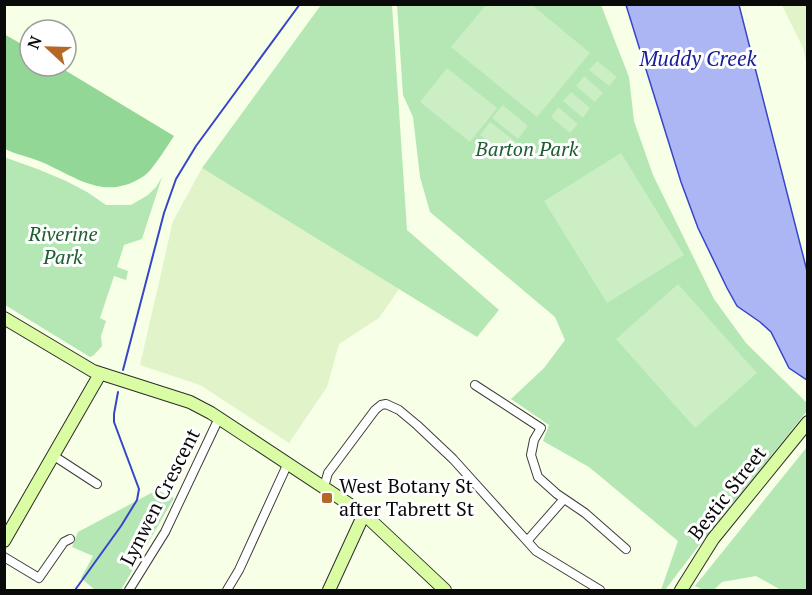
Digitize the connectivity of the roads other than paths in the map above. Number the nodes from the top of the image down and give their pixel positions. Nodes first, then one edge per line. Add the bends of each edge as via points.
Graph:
1 (4, 318) edge
2 (100, 374) junction
3 (475, 385) dead end
4 (219, 418) junction
5 (807, 422) edge
6 (54, 456) junction
7 (288, 463) junction
8 (97, 484) dead end
9 (324, 487) junction
10 (564, 500) junction
11 (364, 514) junction
12 (70, 539) dead end
13 (4, 541) edge
14 (526, 541) junction
15 (627, 549) dead end
16 (4, 557) edge
17 (129, 591) edge
18 (226, 591) edge
19 (329, 591) edge
20 (445, 591) edge
21 (600, 591) edge
22 (681, 591) edge

1 - 2 main road
2 - 4 main road via 190,402
2 - 6 main road
3 - 10 street via 541,428 531,455 538,477
4 - 7 main road
4 - 17 street, Lynwen Crescent via 165,532
5 - 22 main road, Bestic Street via 713,539
6 - 8 street
6 - 13 main road
7 - 9 main road
7 - 18 street
9 - 11 main road
9 - 14 street via 328,473 375,410 386,404 417,425 453,459
10 - 14 street
10 - 15 street
11 - 19 main road
11 - 20 main road
12 - 16 street via 39,578
14 - 21 street

